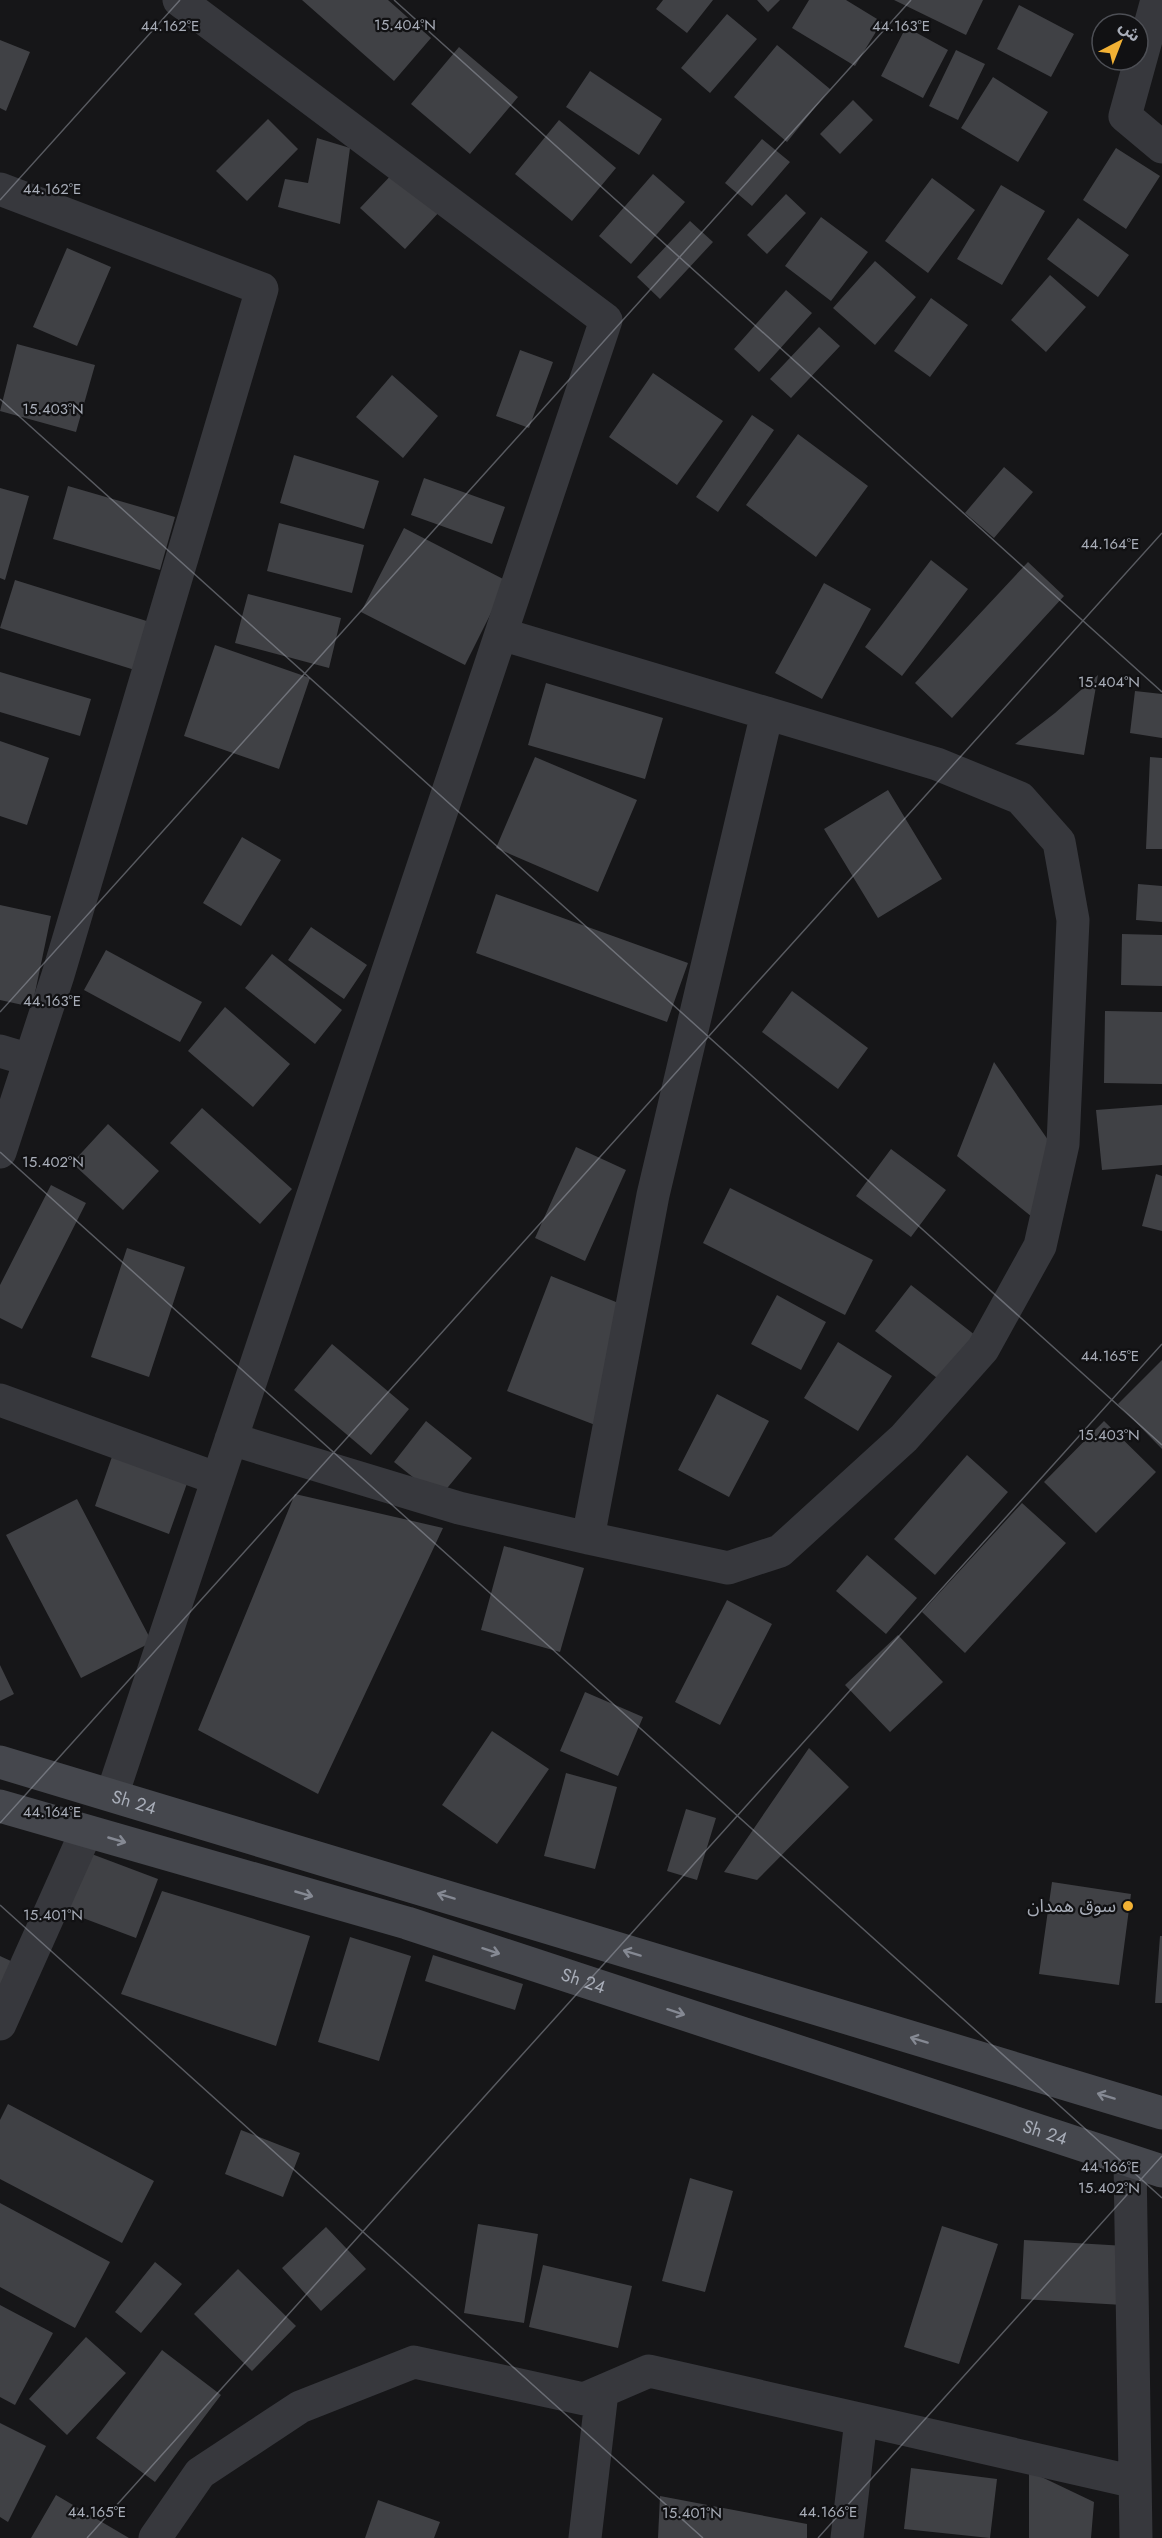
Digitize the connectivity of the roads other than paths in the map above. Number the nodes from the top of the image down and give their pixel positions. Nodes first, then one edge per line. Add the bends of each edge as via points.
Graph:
1 (179, 0) edge
2 (1157, 0) edge
3 (1162, 147) edge
4 (0, 189) edge
5 (501, 634) junction
6 (767, 713) junction
7 (15, 1056) edge
8 (0, 1152) edge
9 (0, 1400) edge
10 (231, 1439) junction
11 (218, 1479) junction
12 (588, 1538) junction
13 (0, 1762) edge
14 (112, 1795) junction
15 (0, 1806) edge
16 (86, 1832) junction
17 (0, 2024) edge
18 (1162, 2113) edge
19 (1130, 2162) junction
20 (1162, 2171) edge
21 (602, 2392) junction
22 (861, 2420) junction
23 (1135, 2482) junction
24 (155, 2538) edge
25 (585, 2538) edge
26 (847, 2538) edge
27 (1136, 2538) edge

1 - 5 street via 606,320
2 - 3 street via 1125,116
4 - 7 street via 262,289 65,952
5 - 6 street
5 - 10 street
6 - 12 street via 654,1195
6 - 12 street via 937,764 1020,798 1059,842 1073,920 1063,1144 1040,1246 983,1349 904,1438 780,1551 728,1568
7 - 8 street
9 - 11 street
10 - 11 street
10 - 12 street via 459,1508
11 - 14 street
13 - 14 street, Sh 24
18 -> 14 street, Sh 24
15 - 16 street, Sh 24
16 - 17 street
16 -> 19 street, Sh 24 via 407,1923
19 - 20 street, Sh 24
19 - 23 street
21 - 22 street via 648,2371
21 - 24 street via 584,2399 414,2362 300,2407 200,2473
21 - 25 street
22 - 23 street
22 - 26 street
23 - 27 street

